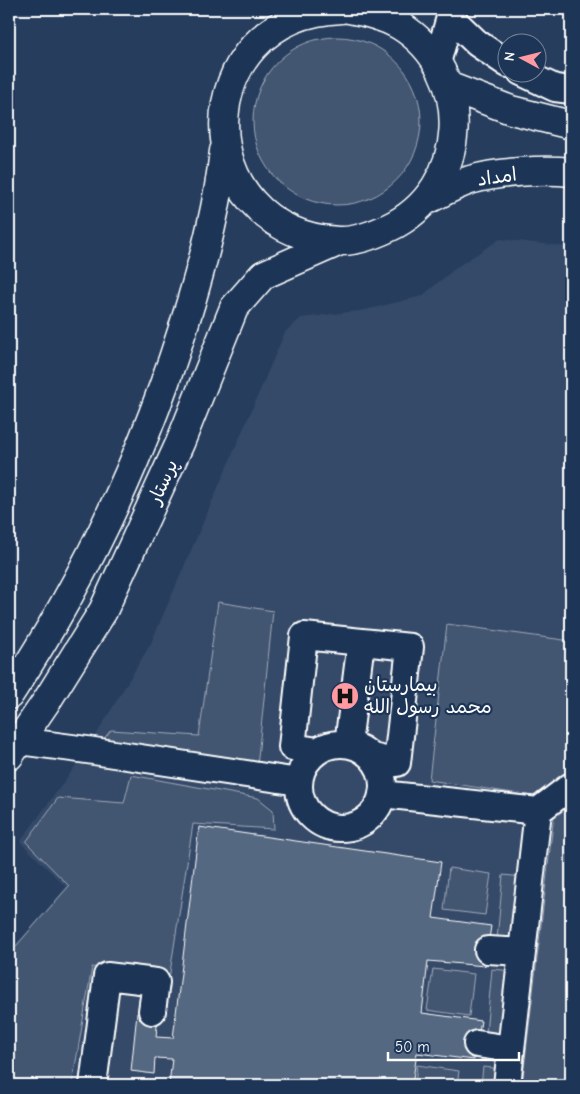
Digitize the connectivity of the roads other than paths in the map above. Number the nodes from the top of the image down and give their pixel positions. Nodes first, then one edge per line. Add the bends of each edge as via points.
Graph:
1 (305, 9) edge
2 (342, 9) edge
3 (349, 9) edge
4 (450, 13) edge
5 (270, 30) junction
6 (498, 57) edge
7 (443, 75) junction
8 (542, 82) edge
9 (571, 90) edge
10 (571, 125) edge
11 (224, 145) junction
12 (571, 172) edge
13 (427, 200) junction
14 (340, 241) junction
15 (361, 642) junction
16 (9, 696) edge
17 (348, 744) junction
18 (14, 748) edge
19 (318, 751) junction
20 (372, 758) junction
21 (299, 782) junction
22 (571, 786) edge
23 (382, 794) junction
24 (538, 811) junction
25 (488, 950) dead end
26 (522, 952) junction
27 (152, 1011) dead end
28 (477, 1044) dead end
29 (511, 1049) junction
30 (94, 1085) edge
31 (507, 1085) edge

1 - 5 street
2 - 5 main road via 320,10 294,17
3 - 7 main road via 374,14 399,25 420,42
4 - 6 street via 477,43
4 - 7 street
5 - 11 main road via 247,53 231,81 223,112
7 - 10 main road via 511,110
7 - 13 main road via 454,116 452,146 443,174
8 - 9 street
11 - 14 main road via 234,176 253,203 278,224 307,237
11 - 16 main road, پرستار via 212,230 179,341 148,426 111,512 71,592
12 - 13 main road, امداد via 470,180
13 - 14 main road via 402,222 372,236
14 - 18 main road, پرستار via 263,275 234,308 180,444 103,611
15 - 17 street
15 - 19 street via 304,636 292,747
15 - 20 street via 410,647 397,763
17 - 19 street via 336,744
17 - 20 street via 364,750
18 - 21 street via 88,750
19 - 21 street via 302,768
20 - 23 street via 381,772
21 - 23 street via 300,796 314,819 339,829 365,822 375,812
22 - 24 street
23 - 24 street
24 - 26 street
25 - 26 street
26 - 29 street
27 - 30 street via 156,982 107,976
28 - 29 street
29 - 31 street

